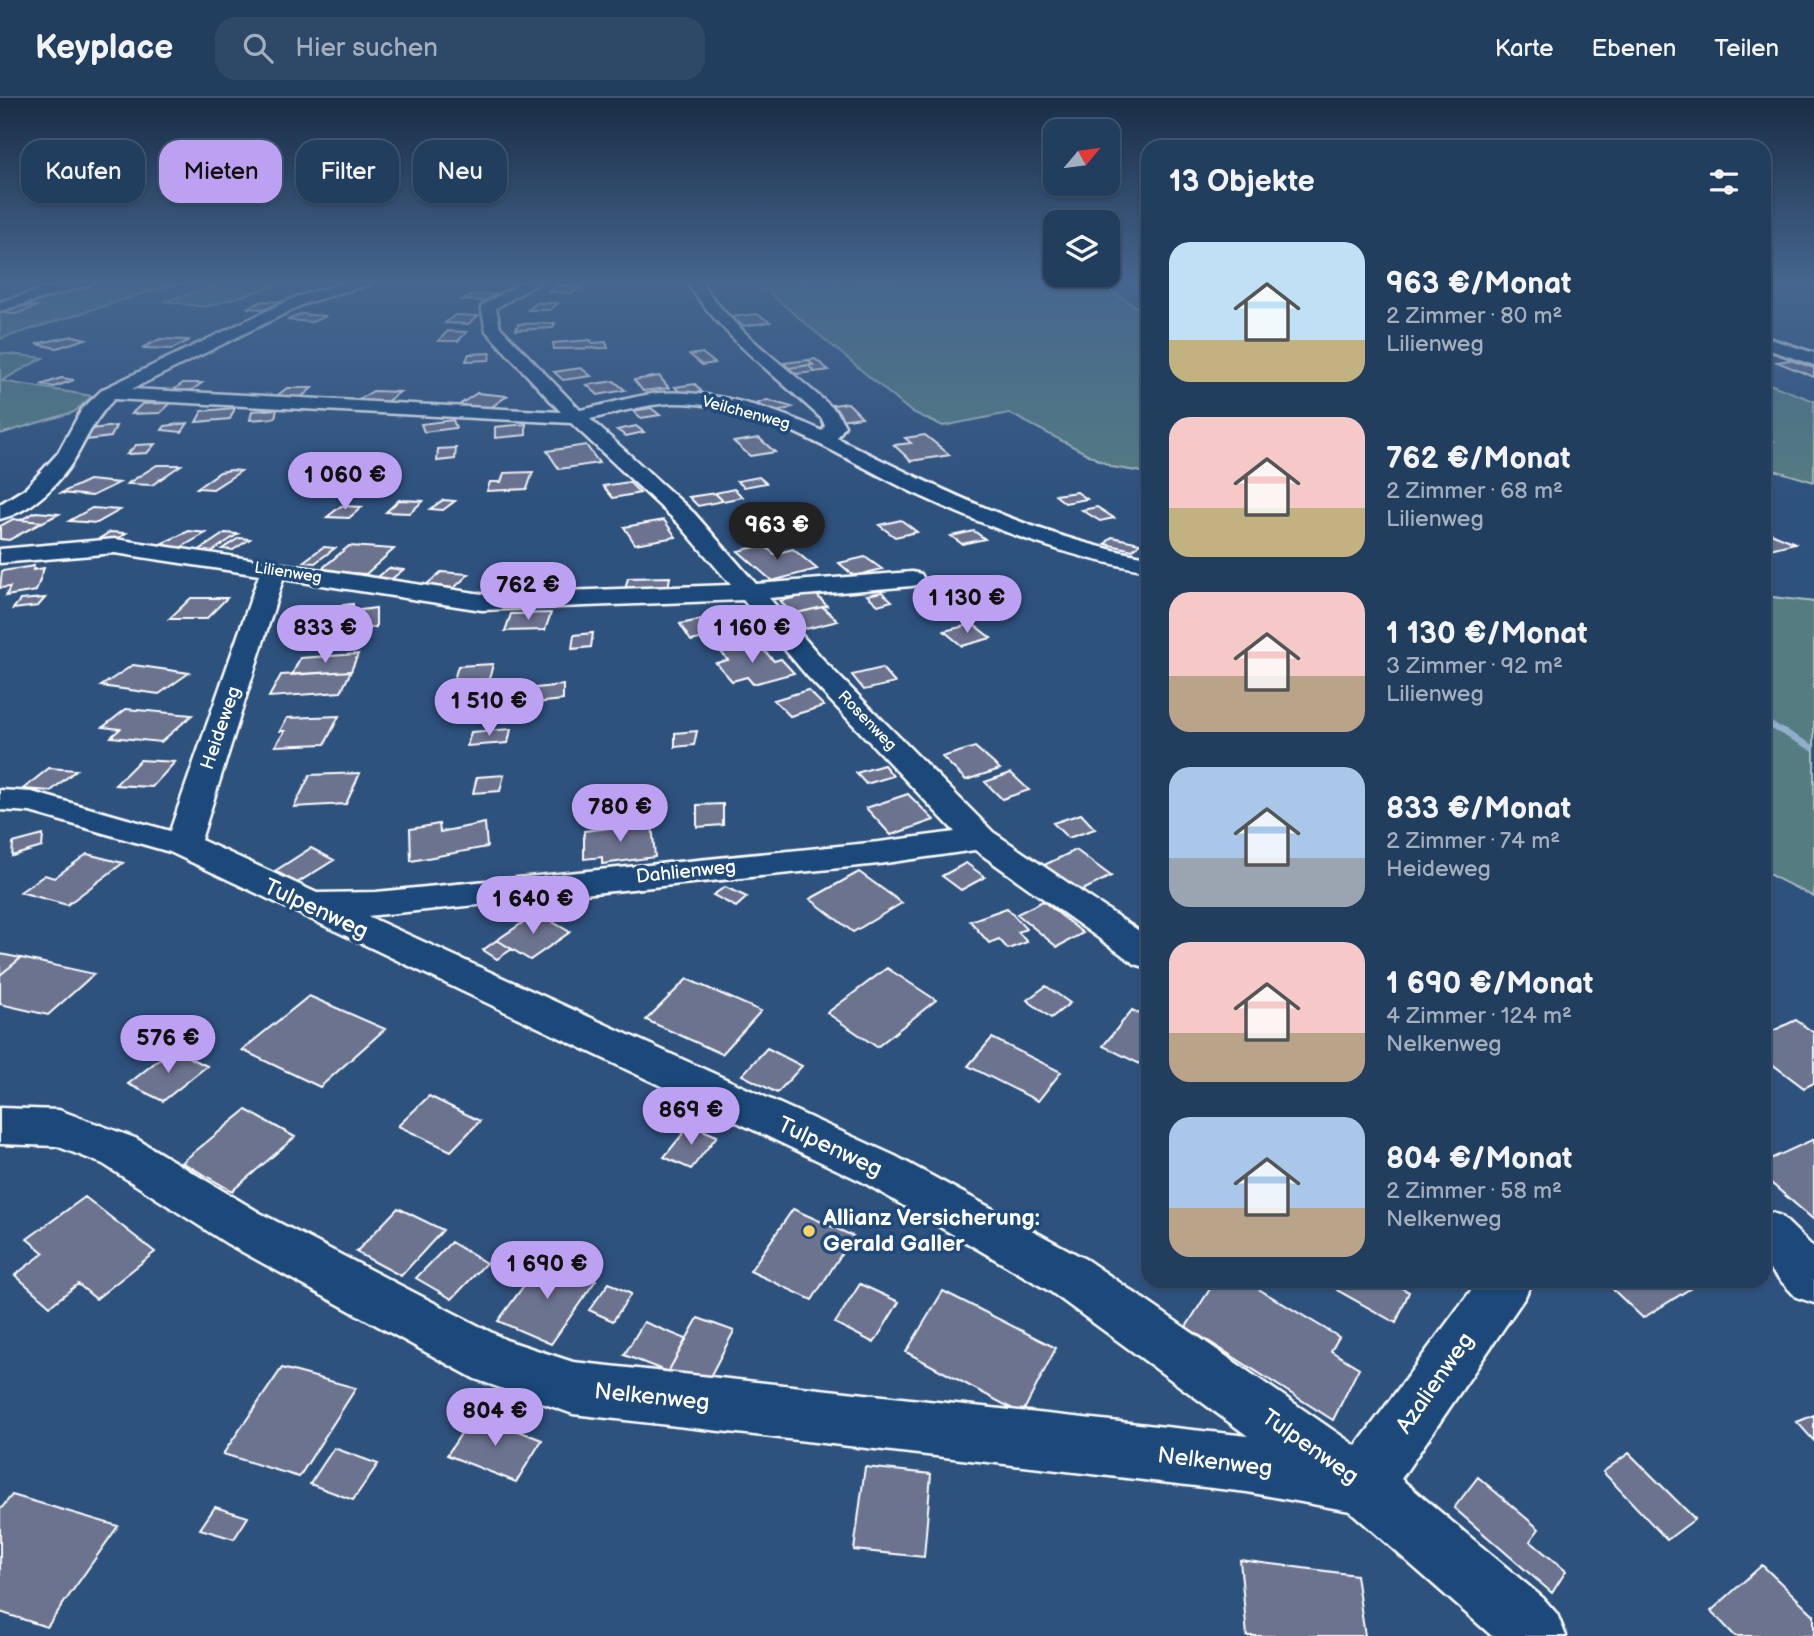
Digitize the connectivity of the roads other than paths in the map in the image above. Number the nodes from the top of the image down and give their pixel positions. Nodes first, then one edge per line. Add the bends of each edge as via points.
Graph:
1 (192, 353) edge
2 (515, 353) edge
3 (758, 353) edge
4 (1796, 353) edge
5 (1814, 359) edge
6 (109, 393) junction
7 (577, 418) junction
8 (826, 439) junction
9 (0, 512) edge
10 (0, 556) edge
11 (1141, 563) edge
12 (274, 571) junction
13 (912, 579) dead end
14 (749, 592) junction
15 (0, 800) edge
16 (981, 838) junction
17 (182, 845) junction
18 (306, 904) junction
19 (1141, 951) edge
20 (0, 1126) edge
21 (1771, 1238) edge
22 (1814, 1281) edge
23 (1502, 1288) edge
24 (1363, 1485) junction
25 (1535, 1636) edge

1 - 6 street
2 - 7 street, Rosenweg
3 - 8 street via 830,416 835,426
4 - 5 main road
6 - 7 street, Veilchenweg
6 - 9 street via 89,413 67,455 34,493
7 - 8 street, Veilchenweg via 648,398 694,399 791,423
7 - 14 street, Rosenweg via 686,518
8 - 11 street, Veilchenweg via 998,521 1065,546
10 - 12 street, Lilienweg via 115,546
12 - 14 street, Lilienweg via 482,601
12 - 17 street, Heideweg
13 - 14 street, Lilienweg
14 - 16 street, Rosenweg via 817,670
15 - 17 street, Tulpenweg via 32,802
16 - 18 street, Dahlienweg via 878,853 376,904
16 - 19 street, Rosenweg
17 - 18 street, Tulpenweg
18 - 24 street, Tulpenweg via 880,1168 1069,1276
20 - 24 street, Nelkenweg via 59,1128 119,1151 243,1228 494,1361 573,1388 1247,1464
21 - 22 street
23 - 24 street, Azalienweg
24 - 25 street, Tulpenweg

